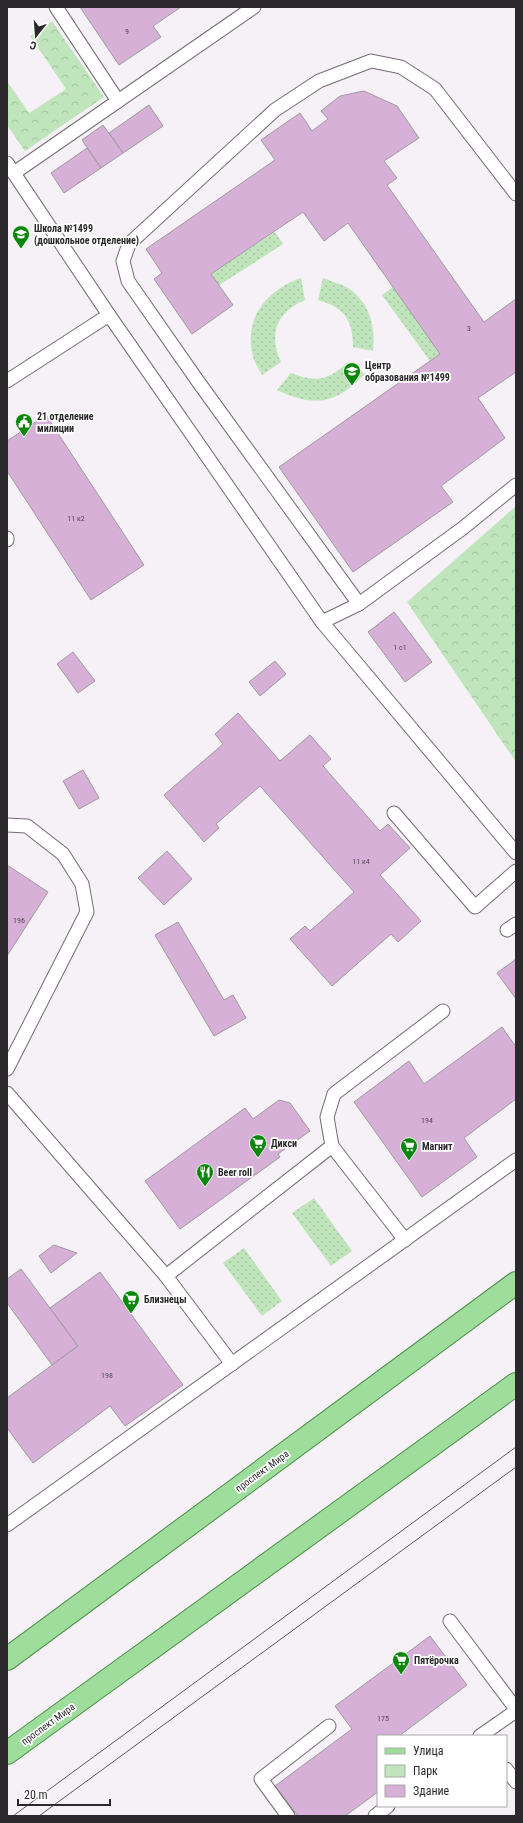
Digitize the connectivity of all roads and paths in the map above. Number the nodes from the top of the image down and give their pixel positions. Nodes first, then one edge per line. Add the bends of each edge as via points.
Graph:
1 (56, 7) edge
2 (254, 7) edge
3 (118, 101) junction
4 (10, 168) edge
5 (516, 194) edge
6 (109, 315) junction
7 (7, 381) edge
8 (516, 485) edge
9 (359, 604) junction
10 (322, 622) junction
11 (394, 813) dead end
12 (7, 825) edge
13 (516, 853) edge
14 (516, 871) edge
15 (443, 1011) dead end
16 (7, 1069) edge
17 (7, 1093) edge
18 (332, 1146) junction
19 (516, 1160) edge
20 (404, 1240) junction
21 (166, 1276) junction
22 (516, 1283) edge
23 (232, 1364) junction
24 (516, 1384) edge
25 (7, 1525) edge
26 (450, 1621) dead end
27 (7, 1659) edge
28 (516, 1710) edge
29 (329, 1726) dead end
30 (481, 1735) edge
31 (7, 1754) edge
32 (507, 1770) edge
33 (516, 1782) edge
34 (387, 1807) edge
35 (288, 1816) edge
36 (375, 1816) edge

1 - 3 lane
2 - 3 lane
3 - 4 lane
4 - 6 lane
5 - 9 lane via 435,89 401,67 371,61 318,81 275,110 129,244 123,261 128,281
6 - 7 lane
6 - 10 lane
8 - 9 lane via 463,528
9 - 10 lane
10 - 13 lane
11 - 14 lane via 475,907
12 - 16 lane via 27,826 63,854 82,884 87,912
15 - 18 lane via 334,1094 327,1117
17 - 21 lane
18 - 20 lane
18 - 21 lane
19 - 20 lane
20 - 23 lane
21 - 23 lane
22 - 27 main road, проспект Мира
23 - 25 lane
24 - 31 main road, проспект Мира
26 - 28 lane
28 - 30 lane
29 - 35 lane via 261,1779
32 - 33 lane
34 - 36 lane

